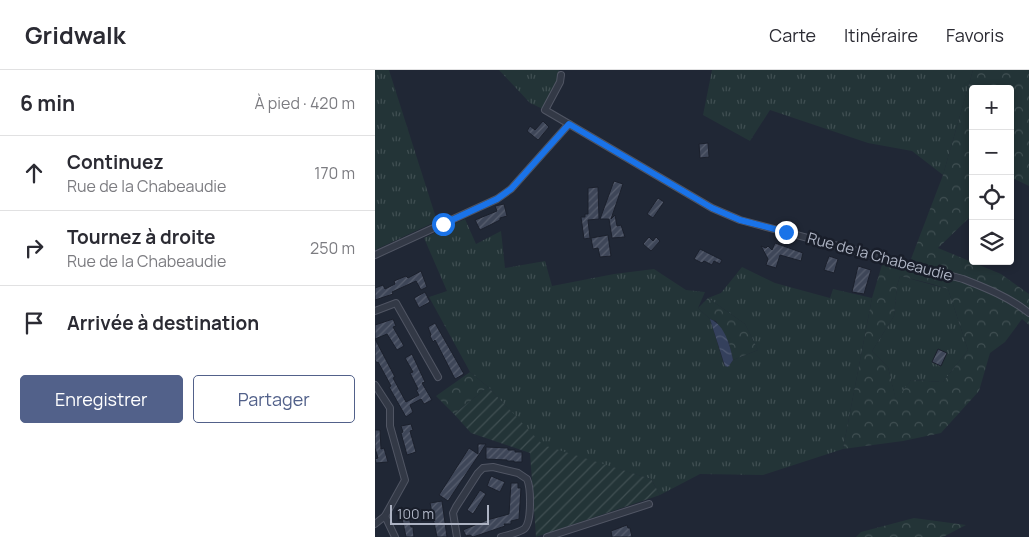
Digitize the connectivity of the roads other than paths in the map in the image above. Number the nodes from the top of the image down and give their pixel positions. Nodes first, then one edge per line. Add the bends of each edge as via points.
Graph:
1 (561, 75) dead end
2 (569, 124) junction
3 (375, 255) edge
4 (375, 311) edge
5 (1029, 313) edge
6 (438, 377) dead end
7 (375, 385) edge
8 (649, 504) dead end
9 (385, 516) junction
10 (375, 524) edge
11 (395, 537) edge
12 (457, 537) edge
13 (501, 537) edge
14 (547, 537) edge

1 - 2 street, Rue de la Chabeaudie via 545,110
2 - 3 street via 511,189 497,199
2 - 5 street, Rue de la Chabeaudie via 712,208 740,220 963,279 1011,300
4 - 6 street via 396,303
7 - 9 street via 390,408 390,426 405,480
8 - 14 street
9 - 10 street
9 - 11 street
12 - 13 street via 453,513 456,507 478,473 483,468 493,467 522,475 529,484 527,525 523,530

